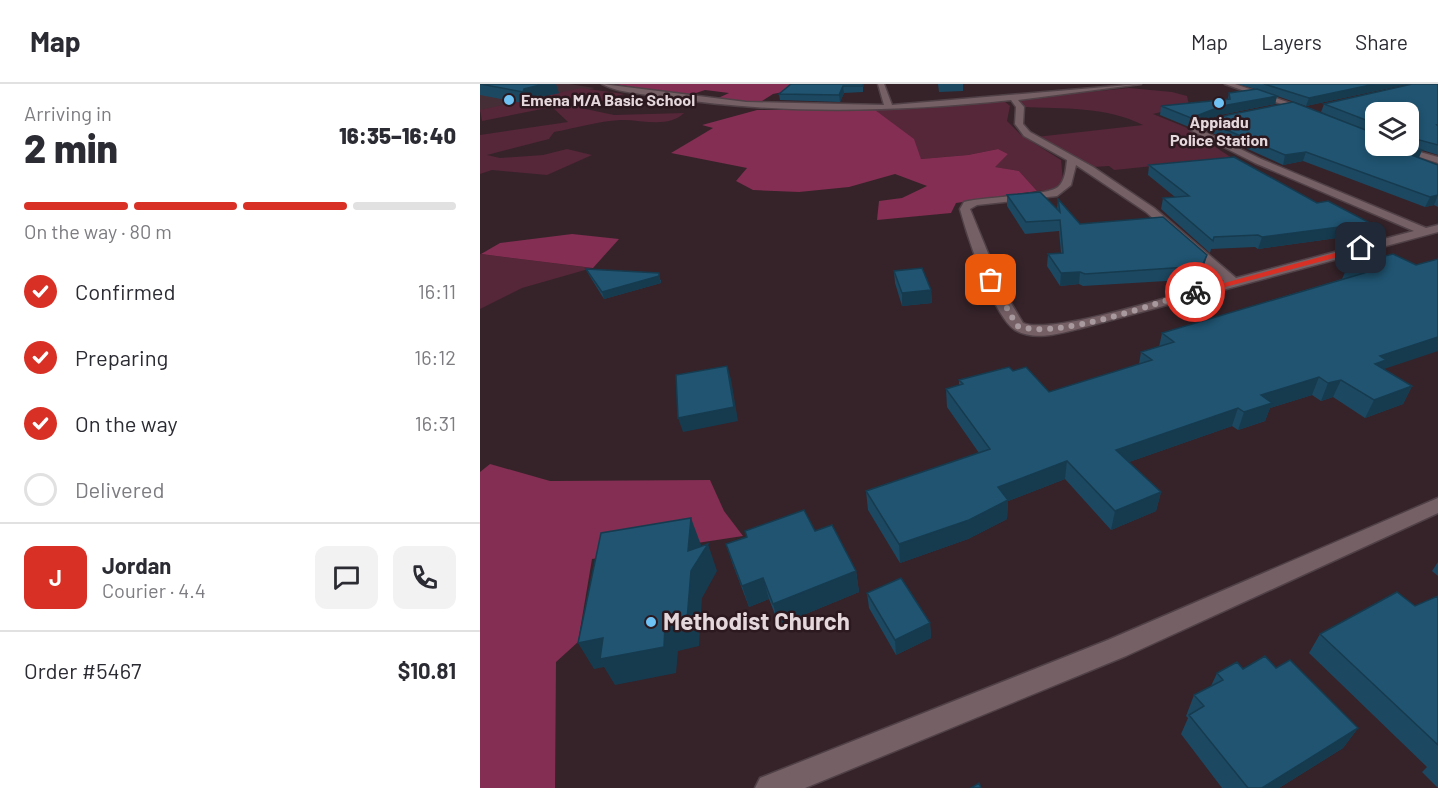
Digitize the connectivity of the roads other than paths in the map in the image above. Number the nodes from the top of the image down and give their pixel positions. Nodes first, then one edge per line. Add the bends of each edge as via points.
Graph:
1 (605, 84) edge
2 (880, 84) edge
3 (1138, 84) edge
4 (1228, 84) edge
5 (1012, 97) junction
6 (1292, 105) junction
7 (889, 107) junction
8 (1270, 110) edge
9 (1317, 111) edge
10 (1237, 117) edge
11 (1419, 154) edge
12 (1072, 159) junction
13 (1438, 160) edge
14 (1432, 230) edge
15 (1233, 282) junction
16 (1438, 505) edge
17 (770, 788) edge

1 - 7 street via 752,105
2 - 7 street
3 - 5 street
4 - 6 street
5 - 7 street via 982,96
5 - 12 street via 1020,107 1019,124 1027,134
6 - 8 street
6 - 9 street
10 - 14 street via 1194,130 1258,161
11 - 13 street
12 - 15 street via 1150,210
12 - 15 street via 1064,190 977,202 965,209 991,280 1017,326 1052,330
14 - 15 street
16 - 17 street via 1117,648

